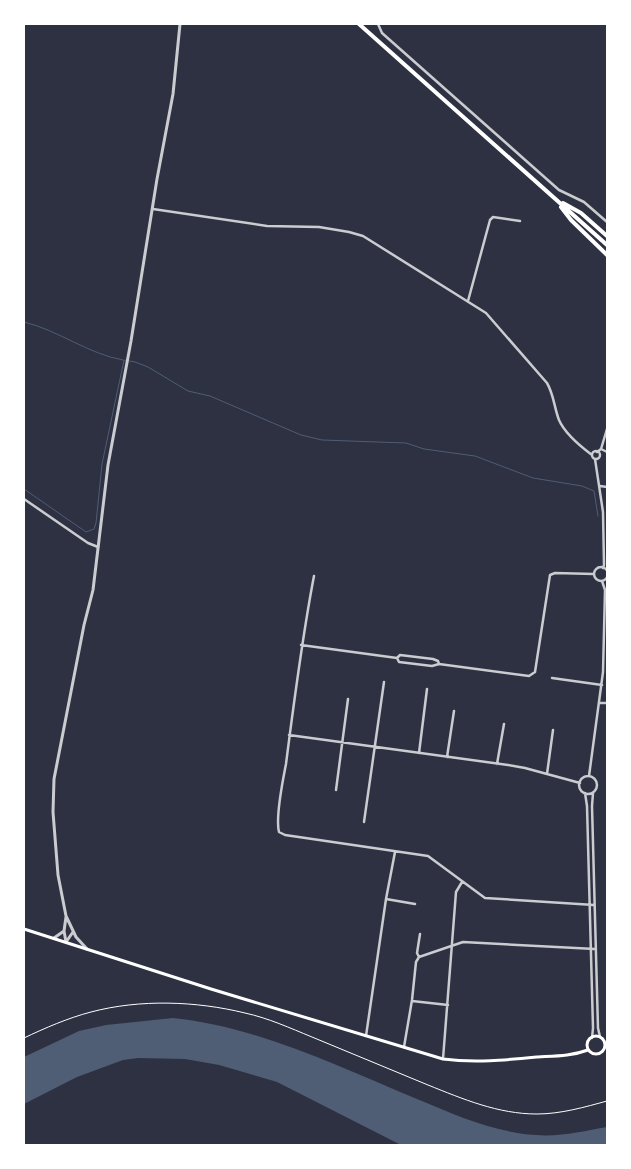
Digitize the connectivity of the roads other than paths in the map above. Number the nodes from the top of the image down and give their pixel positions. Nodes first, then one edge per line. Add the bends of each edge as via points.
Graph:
1 (180, 24) edge
2 (359, 24) edge
3 (378, 24) edge
4 (555, 199) junction
5 (153, 209) junction
6 (520, 220) dead end
7 (607, 222) edge
8 (607, 236) edge
9 (607, 245) edge
10 (607, 255) edge
11 (468, 301) junction
12 (607, 429) edge
13 (601, 449) junction
14 (598, 452) junction
15 (607, 452) edge
16 (592, 455) junction
17 (595, 459) junction
18 (600, 486) junction
19 (607, 487) edge
20 (24, 499) edge
21 (605, 537) edge
22 (98, 547) junction
23 (603, 568) junction
24 (607, 573) edge
25 (594, 574) junction
26 (314, 576) dead end
27 (602, 581) junction
28 (606, 619) edge
29 (301, 644) junction
30 (397, 658) junction
31 (605, 662) edge
32 (439, 664) junction
33 (552, 678) dead end
34 (384, 682) dead end
35 (602, 685) junction
36 (427, 688) dead end
37 (348, 699) dead end
38 (599, 703) junction
39 (607, 703) edge
40 (454, 711) dead end
41 (504, 724) dead end
42 (553, 730) dead end
43 (290, 735) junction
44 (342, 742) junction
45 (375, 748) junction
46 (419, 753) junction
47 (447, 757) junction
48 (497, 764) junction
49 (547, 774) junction
50 (588, 776) junction
51 (580, 783) junction
52 (336, 790) dead end
53 (585, 793) junction
54 (592, 793) junction
55 (364, 822) dead end
56 (395, 852) junction
57 (462, 882) junction
58 (386, 899) junction
59 (415, 904) dead end
60 (589, 905) junction
61 (594, 905) junction
62 (66, 916) junction
63 (24, 929) edge
64 (64, 931) junction
65 (73, 931) junction
66 (420, 934) dead end
67 (54, 938) junction
68 (66, 942) junction
69 (452, 944) junction
70 (87, 949) junction
71 (591, 949) junction
72 (595, 949) junction
73 (419, 957) junction
74 (412, 1000) junction
75 (448, 1005) junction
76 (366, 1036) junction
77 (592, 1038) junction
78 (600, 1038) junction
79 (404, 1047) junction
80 (588, 1050) junction
81 (606, 1050) edge
82 (443, 1059) junction

1 - 5 street via 175,81
2 - 4 highway
3 - 7 street via 382,33 559,190 584,202
4 - 8 highway via 581,213
4 - 9 highway
4 - 10 highway via 571,220
5 - 11 street via 267,226 319,227 363,236
5 - 22 street via 108,465
6 - 11 street via 493,217 490,220
11 - 16 street via 486,313 546,383 554,396 562,426
12 - 13 street
13 - 14 street
13 - 15 street
14 - 16 street
14 - 17 street via 600,457
16 - 17 street
17 - 18 street
18 - 19 street
18 - 21 street
20 - 22 street
21 - 23 street
22 - 62 street via 93,590 54,779 57,864
23 - 24 street
23 - 25 street
24 - 27 street
25 - 27 street
25 - 32 street via 555,573 548,577 535,672 531,675
26 - 29 street
27 - 28 street
28 - 31 street
29 - 30 street
29 - 43 street
30 - 32 street via 409,663
30 - 32 street via 400,655 433,659
31 - 35 street
33 - 35 street
34 - 45 street
35 - 38 street
36 - 46 street
37 - 44 street
38 - 39 street
38 - 50 street
40 - 47 street
41 - 48 street
42 - 49 street
43 - 44 street
43 - 56 street via 278,826 280,832
44 - 45 street
44 - 52 street
45 - 46 street
45 - 55 street
46 - 47 street
47 - 48 street
48 - 49 street
49 - 51 street
50 - 51 street
50 - 54 street via 597,784
51 - 53 street
53 - 54 street
53 - 60 street
54 - 61 street
56 - 57 street via 428,856
56 - 58 street
57 - 60 street via 485,898
57 - 69 street via 456,892
58 - 59 street
58 - 76 street
60 - 61 street
60 - 71 street
61 - 72 street
62 - 64 street
62 - 65 street
63 - 67 main road
64 - 67 street
64 - 68 street
65 - 68 street
65 - 70 street
66 - 73 street
67 - 68 main road
68 - 70 main road
69 - 71 street
69 - 73 street
69 - 75 street
70 - 76 main road
71 - 72 street
71 - 77 street
72 - 78 street
73 - 74 street
74 - 75 street
74 - 79 street
75 - 82 street
76 - 79 main road
77 - 78 main road
77 - 80 main road via 587,1043
78 - 81 main road
79 - 82 main road
80 - 81 main road via 595,1054
80 - 82 main road via 500,1060

